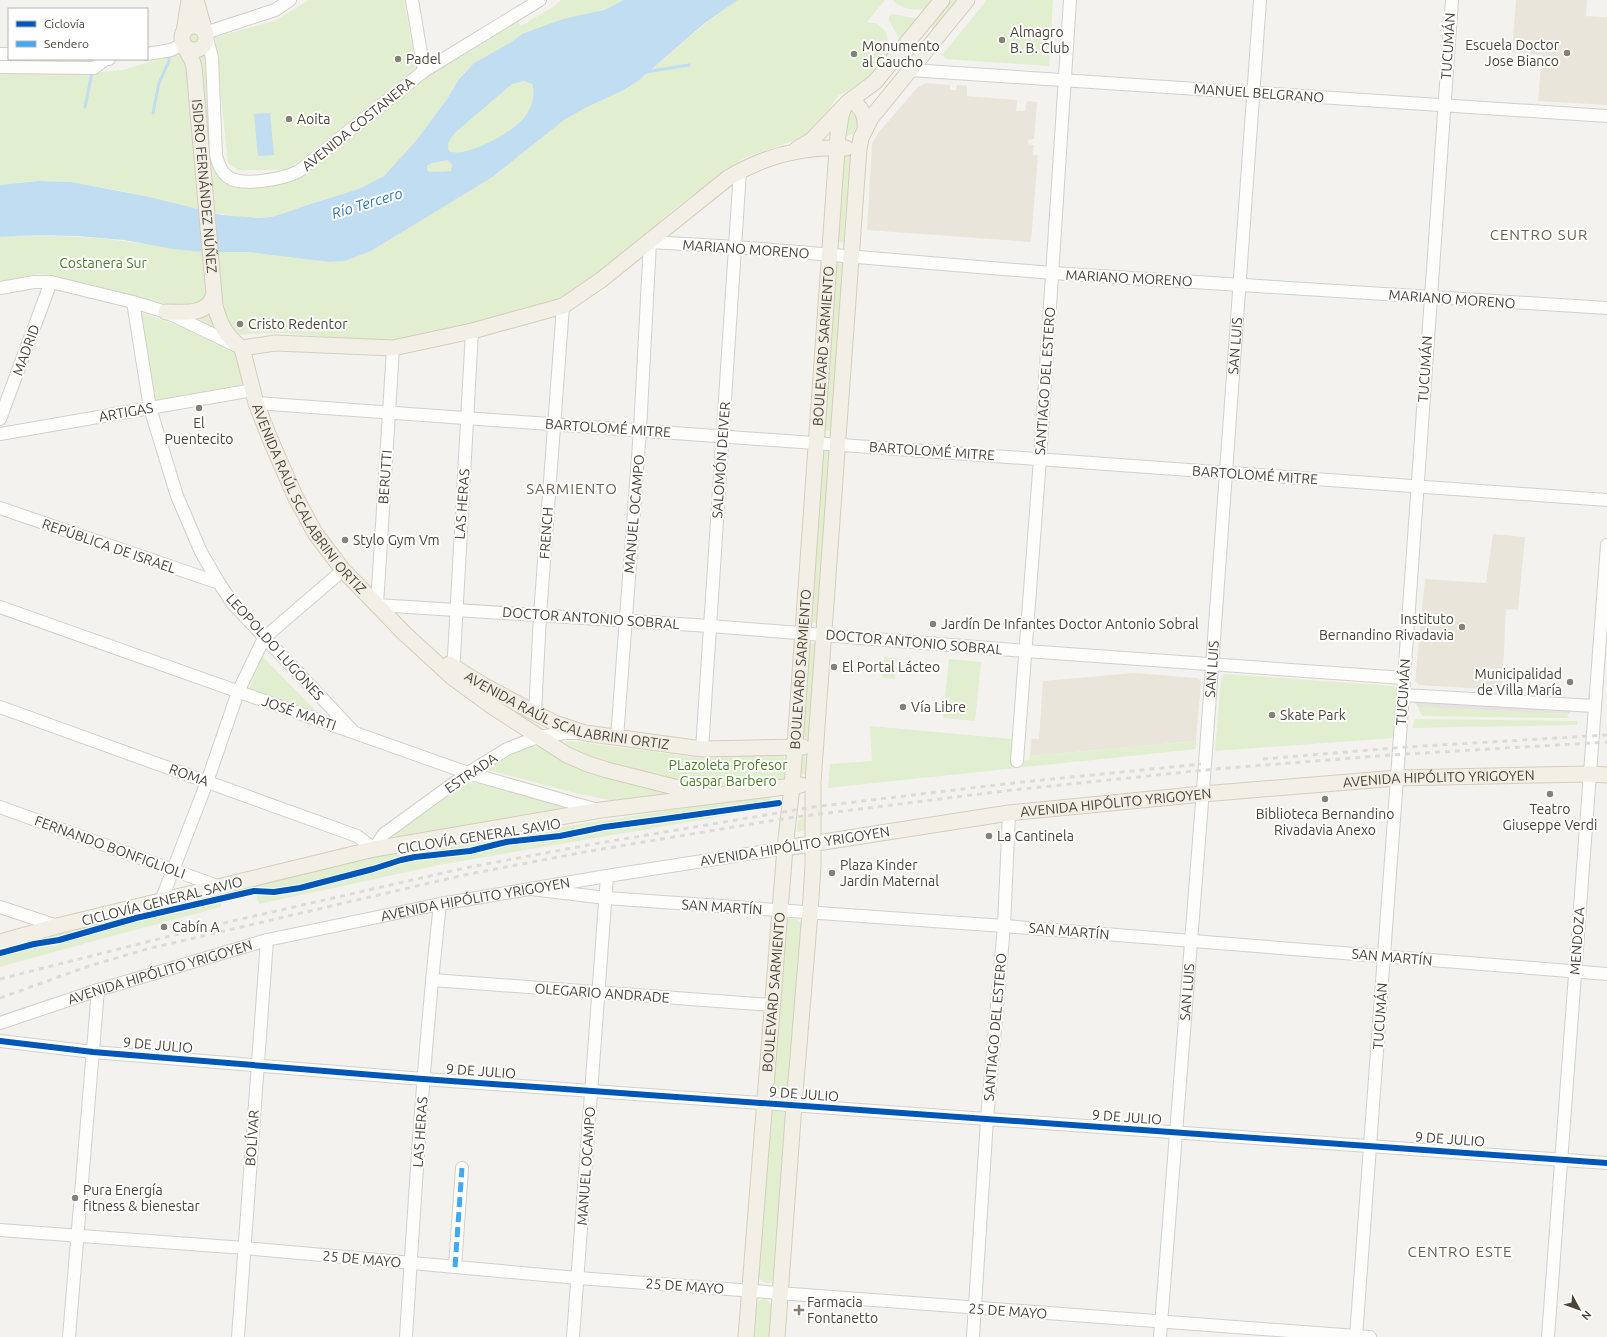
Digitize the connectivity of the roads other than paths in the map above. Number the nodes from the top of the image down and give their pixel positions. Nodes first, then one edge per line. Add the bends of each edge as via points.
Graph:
1 (189, 0) edge
2 (196, 0) edge
3 (290, 0) edge
4 (412, 0) edge
5 (540, 0) edge
6 (942, 0) edge
7 (967, 0) edge
8 (1070, 0) edge
9 (1260, 0) edge
10 (1452, 0) edge
11 (274, 5) edge
12 (921, 26) junction
13 (205, 37) junction
14 (937, 38) junction
15 (184, 41) junction
16 (148, 54) edge
17 (104, 60) edge
18 (0, 67) edge
19 (194, 67) junction
20 (910, 70) junction
21 (424, 71) junction
22 (1064, 81) junction
23 (1253, 92) junction
24 (847, 104) junction
25 (1444, 105) junction
26 (1607, 116) edge
27 (865, 127) junction
28 (837, 148) junction
29 (859, 149) junction
30 (794, 151) junction
31 (740, 171) junction
32 (650, 242) junction
33 (736, 247) junction
34 (829, 255) junction
35 (851, 257) junction
36 (1052, 273) junction
37 (51, 282) junction
38 (1239, 284) junction
39 (0, 288) edge
40 (213, 292) junction
41 (1430, 298) junction
42 (133, 302) junction
43 (563, 306) junction
44 (1607, 308) edge
45 (166, 312) junction
46 (472, 331) junction
47 (242, 348) junction
48 (393, 348) junction
49 (254, 397) junction
50 (150, 408) junction
51 (389, 413) junction
52 (468, 418) junction
53 (0, 419) edge
54 (554, 424) junction
55 (640, 430) junction
56 (0, 434) edge
57 (723, 436) junction
58 (815, 443) junction
59 (838, 445) junction
60 (1040, 459) junction
61 (1226, 472) junction
62 (1418, 486) junction
63 (1607, 500) edge
64 (0, 508) edge
65 (1607, 545) edge
66 (342, 570) junction
67 (219, 583) junction
68 (377, 605) junction
69 (0, 606) edge
70 (456, 610) junction
71 (540, 615) junction
72 (625, 620) junction
73 (710, 626) junction
74 (802, 633) junction
75 (824, 635) junction
76 (264, 638) junction
77 (1026, 651) junction
78 (1212, 664) junction
79 (453, 672) junction
80 (1404, 678) junction
81 (1601, 690) edge
82 (238, 692) junction
83 (1403, 695) junction
84 (1594, 706) junction
85 (0, 707) edge
86 (535, 712) junction
87 (354, 732) junction
88 (584, 733) junction
89 (538, 737) junction
90 (617, 738) junction
91 (794, 746) junction
92 (816, 747) junction
93 (702, 749) junction
94 (1018, 761) dead end
95 (468, 773) junction
96 (1589, 774) junction
97 (1607, 775) edge
98 (1398, 778) junction
99 (207, 782) junction
100 (813, 782) junction
101 (792, 787) junction
102 (1203, 794) junction
103 (715, 797) junction
104 (0, 808) edge
105 (601, 810) junction
106 (1009, 813) junction
107 (813, 844) junction
108 (785, 848) junction
109 (374, 849) junction
110 (173, 870) junction
111 (607, 876) junction
112 (220, 887) junction
113 (531, 889) junction
114 (606, 898) junction
115 (161, 901) junction
116 (440, 904) junction
117 (0, 906) edge
118 (780, 911) junction
119 (810, 913) junction
120 (57, 926) junction
121 (1004, 926) junction
122 (267, 940) junction
123 (0, 942) edge
124 (1191, 942) junction
125 (1384, 956) junction
126 (1574, 972) junction
127 (1607, 974) edge
128 (432, 980) junction
129 (98, 990) junction
130 (599, 993) junction
131 (772, 1006) junction
132 (0, 1023) edge
133 (0, 1041) edge
134 (93, 1052) junction
135 (258, 1065) junction
136 (423, 1079) junction
137 (592, 1091) junction
138 (764, 1104) junction
139 (794, 1105) junction
140 (987, 1119) junction
141 (1176, 1132) junction
142 (1370, 1146) junction
143 (1561, 1159) junction
144 (1607, 1162) edge
145 (462, 1168) dead end
146 (0, 1230) edge
147 (77, 1236) junction
148 (244, 1248) junction
149 (411, 1263) junction
150 (455, 1267) junction
151 (578, 1278) junction
152 (750, 1290) junction
153 (781, 1293) junction
154 (975, 1309) junction
155 (1161, 1322) junction
156 (1356, 1336) edge
157 (69, 1337) edge
158 (238, 1337) edge
159 (406, 1337) edge
160 (573, 1337) edge
161 (746, 1337) edge
162 (777, 1337) edge
163 (973, 1337) edge
164 (1160, 1337) edge
165 (1370, 1337) edge
166 (1548, 1337) edge

1 - 15 main road
2 - 13 main road
3 - 11 street
4 - 21 street
5 - 21 street, AVENIDA COSTANERA
6 - 12 main road
7 - 14 main road
8 - 22 street, SANTIAGO DEL ESTERO
9 - 23 street, SAN LUIS
10 - 25 street, TUCUMÁN
11 - 13 street
12 - 14 main road
12 - 24 main road via 875,82
13 - 15 main road via 200,49 193,50
13 - 15 main road via 201,28 194,26 188,28
13 - 19 main road via 195,57
13 - 21 street, AVENIDA COSTANERA via 212,58 216,155 222,171 236,180 276,179 299,172
14 - 20 main road
15 - 16 street via 171,50
15 - 19 main road
17 - 18 street via 94,68
19 - 40 main road, ISIDRO FERNÁNDEZ NÚÑEZ
20 - 22 street, MANUEL BELGRANO
20 - 27 main road
22 - 23 street, MANUEL BELGRANO
22 - 36 street, SANTIAGO DEL ESTERO
23 - 25 street, MANUEL BELGRANO
23 - 38 street, SAN LUIS
24 - 27 main road via 857,104 864,114
24 - 28 main road, BOULEVARD SARMIENTO via 839,125
24 - 30 main road via 812,140
25 - 26 street, MANUEL BELGRANO
25 - 41 street, TUCUMÁN
27 - 29 main road, BOULEVARD SARMIENTO
28 - 29 main road
28 - 30 main road
28 - 34 main road, BOULEVARD SARMIENTO
29 - 35 main road, BOULEVARD SARMIENTO
30 - 31 main road
31 - 32 main road
31 - 33 street, SALOMÓN DEIVER
32 - 33 street, MARIANO MORENO
32 - 43 main road
32 - 55 street, MANUEL OCAMPO
33 - 34 street, MARIANO MORENO
33 - 57 street, SALOMÓN DEIVER
34 - 35 street, MARIANO MORENO
34 - 58 main road, BOULEVARD SARMIENTO
35 - 36 street, MARIANO MORENO
35 - 59 main road, BOULEVARD SARMIENTO
36 - 38 street, MARIANO MORENO
36 - 60 street, SANTIAGO DEL ESTERO
37 - 39 street
37 - 42 street
37 - 53 street, MADRID
38 - 41 street, MARIANO MORENO
38 - 61 street, SAN LUIS
40 - 45 main road via 210,304 200,311
40 - 47 main road, ISIDRO FERNÁNDEZ NÚÑEZ via 223,329 231,340
41 - 44 street, MARIANO MORENO
41 - 62 street, TUCUMÁN
42 - 45 street
42 - 50 street, LEOPOLDO LUGONES
43 - 46 main road
43 - 54 street, FRENCH
45 - 47 street
46 - 48 main road
46 - 52 street, LAS HERAS
47 - 48 main road via 276,343
47 - 49 main road, AVENIDA RAÚL SCALABRINI ORTIZ
48 - 51 street, BERUTTI
49 - 50 street, ARTIGAS
49 - 51 street, BARTOLOMÉ MITRE
49 - 66 main road, AVENIDA RAÚL SCALABRINI ORTIZ via 295,496 315,533
50 - 56 street, ARTIGAS
50 - 67 street, LEOPOLDO LUGONES via 177,496 200,552
51 - 52 street, BARTOLOMÉ MITRE
51 - 68 street, BERUTTI
52 - 54 street, BARTOLOMÉ MITRE
52 - 70 street, LAS HERAS
54 - 55 street, BARTOLOMÉ MITRE
54 - 71 street, FRENCH
55 - 57 street, BARTOLOMÉ MITRE
55 - 72 street, MANUEL OCAMPO
57 - 58 street, BARTOLOMÉ MITRE
57 - 73 street, SALOMÓN DEIVER
58 - 59 street, BARTOLOMÉ MITRE
58 - 74 main road, BOULEVARD SARMIENTO
59 - 60 street, BARTOLOMÉ MITRE
59 - 75 main road, BOULEVARD SARMIENTO
60 - 61 street, BARTOLOMÉ MITRE
60 - 77 street, SANTIAGO DEL ESTERO
61 - 62 street, BARTOLOMÉ MITRE
61 - 78 street, SAN LUIS
62 - 63 street, BARTOLOMÉ MITRE
62 - 80 street, TUCUMÁN
64 - 67 street, REPÚBLICA DE ISRAEL
65 - 81 street, MENDOZA
66 - 68 main road, AVENIDA RAÚL SCALABRINI ORTIZ
66 - 76 street
67 - 76 street, LEOPOLDO LUGONES via 233,604
68 - 70 street, DOCTOR ANTONIO SOBRAL
68 - 79 main road, AVENIDA RAÚL SCALABRINI ORTIZ via 404,633
69 - 82 street, JOSÉ MARTI
70 - 71 street, DOCTOR ANTONIO SOBRAL
70 - 79 street, LAS HERAS
71 - 72 street, DOCTOR ANTONIO SOBRAL
71 - 86 street, FRENCH
72 - 73 street, DOCTOR ANTONIO SOBRAL
72 - 90 street, MANUEL OCAMPO
73 - 74 street, DOCTOR ANTONIO SOBRAL
73 - 93 street, SALOMÓN DEIVER
74 - 75 street, DOCTOR ANTONIO SOBRAL
74 - 91 main road, BOULEVARD SARMIENTO
75 - 77 street, DOCTOR ANTONIO SOBRAL
75 - 92 main road, BOULEVARD SARMIENTO
76 - 82 street
76 - 87 street, LEOPOLDO LUGONES
77 - 78 street, DOCTOR ANTONIO SOBRAL
77 - 94 street, SANTIAGO DEL ESTERO
78 - 80 street, DOCTOR ANTONIO SOBRAL
78 - 102 street, SAN LUIS
79 - 86 main road, AVENIDA RAÚL SCALABRINI ORTIZ
79 - 89 main road, AVENIDA RAÚL SCALABRINI ORTIZ via 490,705
80 - 83 street, TUCUMÁN
81 - 84 street, MENDOZA
82 - 87 street, JOSÉ MARTI
82 - 99 street
83 - 84 street
83 - 98 street, TUCUMÁN
84 - 96 street, MENDOZA
85 - 99 street, ROMA
86 - 88 main road, AVENIDA RAÚL SCALABRINI ORTIZ
87 - 95 street, JOSÉ MARTI
88 - 89 street, ESTRADA
88 - 90 main road, AVENIDA RAÚL SCALABRINI ORTIZ
89 - 95 street, ESTRADA via 507,749
89 - 103 main road, AVENIDA RAÚL SCALABRINI ORTIZ via 588,764
90 - 93 main road, AVENIDA RAÚL SCALABRINI ORTIZ
91 - 92 main road, AVENIDA RAÚL SCALABRINI ORTIZ
91 - 93 main road, AVENIDA RAÚL SCALABRINI ORTIZ
91 - 101 main road, BOULEVARD SARMIENTO
92 - 100 main road, BOULEVARD SARMIENTO
95 - 105 street, JOSÉ MARTI
95 - 109 street, ESTRADA via 384,834
96 - 97 main road, AVENIDA HIPÓLITO YRIGOYEN
96 - 98 main road, AVENIDA HIPÓLITO YRIGOYEN
96 - 126 street, MENDOZA
98 - 102 main road, AVENIDA HIPÓLITO YRIGOYEN
98 - 125 street, TUCUMÁN
99 - 109 street, ROMA via 357,836
99 - 110 street
100 - 101 main road
100 - 107 main road, BOULEVARD SARMIENTO
101 - 103 main road
101 - 108 main road, BOULEVARD SARMIENTO
102 - 106 main road, AVENIDA HIPÓLITO YRIGOYEN
102 - 124 street, SAN LUIS
103 - 105 main road
104 - 110 street, FERNANDO BONFIGLIOLI
105 - 109 main road
106 - 107 main road, AVENIDA HIPÓLITO YRIGOYEN
106 - 121 street, SANTIAGO DEL ESTERO
107 - 108 main road, AVENIDA HIPÓLITO YRIGOYEN
107 - 119 main road, BOULEVARD SARMIENTO
108 - 111 street, AVENIDA HIPÓLITO YRIGOYEN
108 - 118 main road, BOULEVARD SARMIENTO
109 - 112 main road
110 - 112 street, FERNANDO BONFIGLIOLI
110 - 115 street
111 - 113 street, AVENIDA HIPÓLITO YRIGOYEN
111 - 114 street, MANUEL OCAMPO
112 - 115 main road
113 - 114 street, SAN MARTÍN
113 - 116 street, AVENIDA HIPÓLITO YRIGOYEN
114 - 118 street, SAN MARTÍN
114 - 130 street, MANUEL OCAMPO
115 - 120 main road
116 - 122 street, AVENIDA HIPÓLITO YRIGOYEN
116 - 128 street, LAS HERAS
117 - 120 street
118 - 119 street, SAN MARTÍN
118 - 131 main road, BOULEVARD SARMIENTO
119 - 121 street, SAN MARTÍN
119 - 139 main road, BOULEVARD SARMIENTO
120 - 123 main road
121 - 124 street, SAN MARTÍN
121 - 140 street, SANTIAGO DEL ESTERO
122 - 129 street, AVENIDA HIPÓLITO YRIGOYEN
122 - 135 street, BOLÍVAR
124 - 125 street, SAN MARTÍN
124 - 141 street, SAN LUIS
125 - 126 street, SAN MARTÍN
125 - 142 street, TUCUMÁN
126 - 127 street, SAN MARTÍN
126 - 143 street, MENDOZA
128 - 130 street, OLEGARIO ANDRADE
128 - 136 street, LAS HERAS
129 - 132 street, AVENIDA HIPÓLITO YRIGOYEN
129 - 134 street
130 - 131 street, OLEGARIO ANDRADE
130 - 137 street, MANUEL OCAMPO
131 - 138 main road, BOULEVARD SARMIENTO
133 - 134 street, 9 DE JULIO
134 - 135 street, 9 DE JULIO
134 - 147 street
135 - 136 street, 9 DE JULIO
135 - 148 street, BOLÍVAR
136 - 137 street, 9 DE JULIO
136 - 149 street, LAS HERAS
137 - 138 street, 9 DE JULIO
137 - 151 street, MANUEL OCAMPO
138 - 139 street, 9 DE JULIO
138 - 152 main road, BOULEVARD SARMIENTO
139 - 140 street, 9 DE JULIO
139 - 153 main road, BOULEVARD SARMIENTO
140 - 141 street, 9 DE JULIO
140 - 154 street, SANTIAGO DEL ESTERO
141 - 142 street, 9 DE JULIO
141 - 155 street, SAN LUIS
142 - 143 street, 9 DE JULIO
142 - 156 street, TUCUMÁN
143 - 144 street, 9 DE JULIO
143 - 166 street, MENDOZA
145 - 150 street
146 - 147 street, 25 DE MAYO
147 - 148 street, 25 DE MAYO
147 - 157 street
148 - 149 street, 25 DE MAYO
148 - 158 street, BOLÍVAR
149 - 150 street, 25 DE MAYO
149 - 159 street, LAS HERAS
150 - 151 street, 25 DE MAYO
151 - 152 street, 25 DE MAYO
151 - 160 street, MANUEL OCAMPO
152 - 153 street, 25 DE MAYO
152 - 161 main road, BOULEVARD SARMIENTO
153 - 154 street, 25 DE MAYO
153 - 162 main road, BOULEVARD SARMIENTO
154 - 155 street, 25 DE MAYO
154 - 163 street, SANTIAGO DEL ESTERO
155 - 156 street, 25 DE MAYO
155 - 164 street, SAN LUIS
156 - 165 street, 25 DE MAYO

